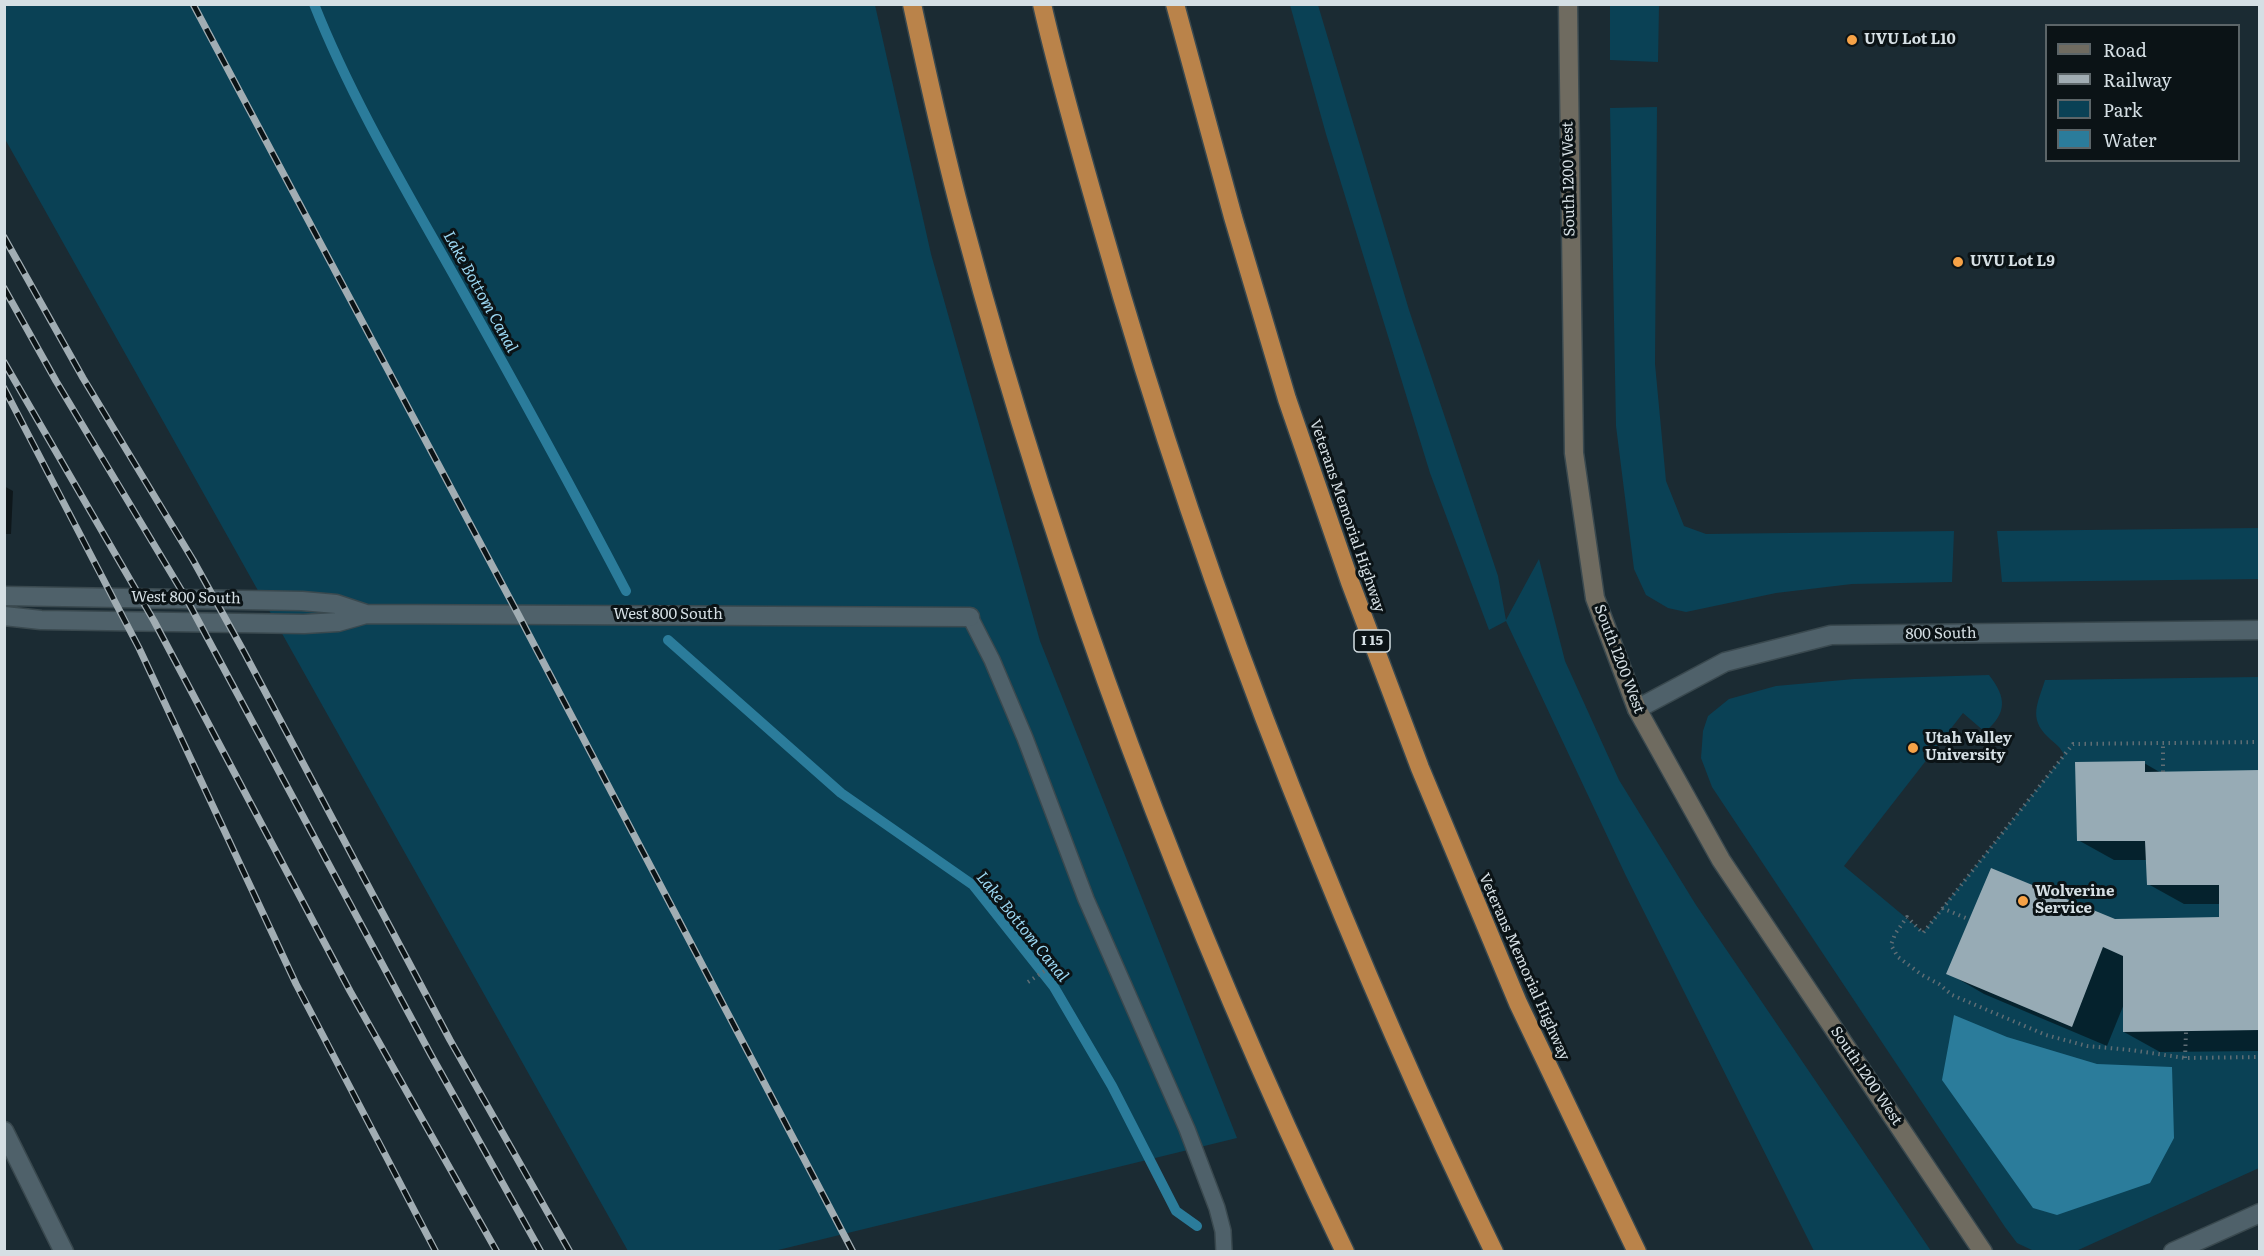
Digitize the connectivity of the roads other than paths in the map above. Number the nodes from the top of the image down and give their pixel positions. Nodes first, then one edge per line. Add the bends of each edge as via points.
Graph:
1 (912, 4) edge
2 (1042, 4) edge
3 (1175, 4) edge
4 (1568, 4) edge
5 (4, 596) edge
6 (366, 614) junction
7 (4, 616) edge
8 (970, 617) joint
9 (2259, 630) edge
10 (1637, 709) junction
11 (4, 1131) edge
12 (2259, 1213) edge
13 (64, 1251) edge
14 (1224, 1251) edge
15 (1346, 1251) edge
16 (1494, 1251) edge
17 (1637, 1251) edge
18 (1983, 1251) edge
19 (2173, 1251) edge

1 - 15 highway via 963,223 1001,359 1089,630 1206,936
2 - 16 highway via 1131,331 1232,634 1346,927 1402,1058
3 - 17 highway, Veterans Memorial Highway / I 15 via 1287,399 1354,593 1419,768 1518,1003
4 - 10 main road, South 1200 West via 1574,453 1595,598
5 - 6 street, West 800 South via 302,601 336,604
6 - 7 street, West 800 South via 338,622 304,624 41,620
6 - 8 street, West 800 South
8 - 14 lane via 992,660 1086,898 1187,1129 1217,1208
9 - 10 street, 800 South via 1831,635 1725,662
10 - 18 main road, South 1200 West via 1721,860
11 - 13 street
12 - 19 street

